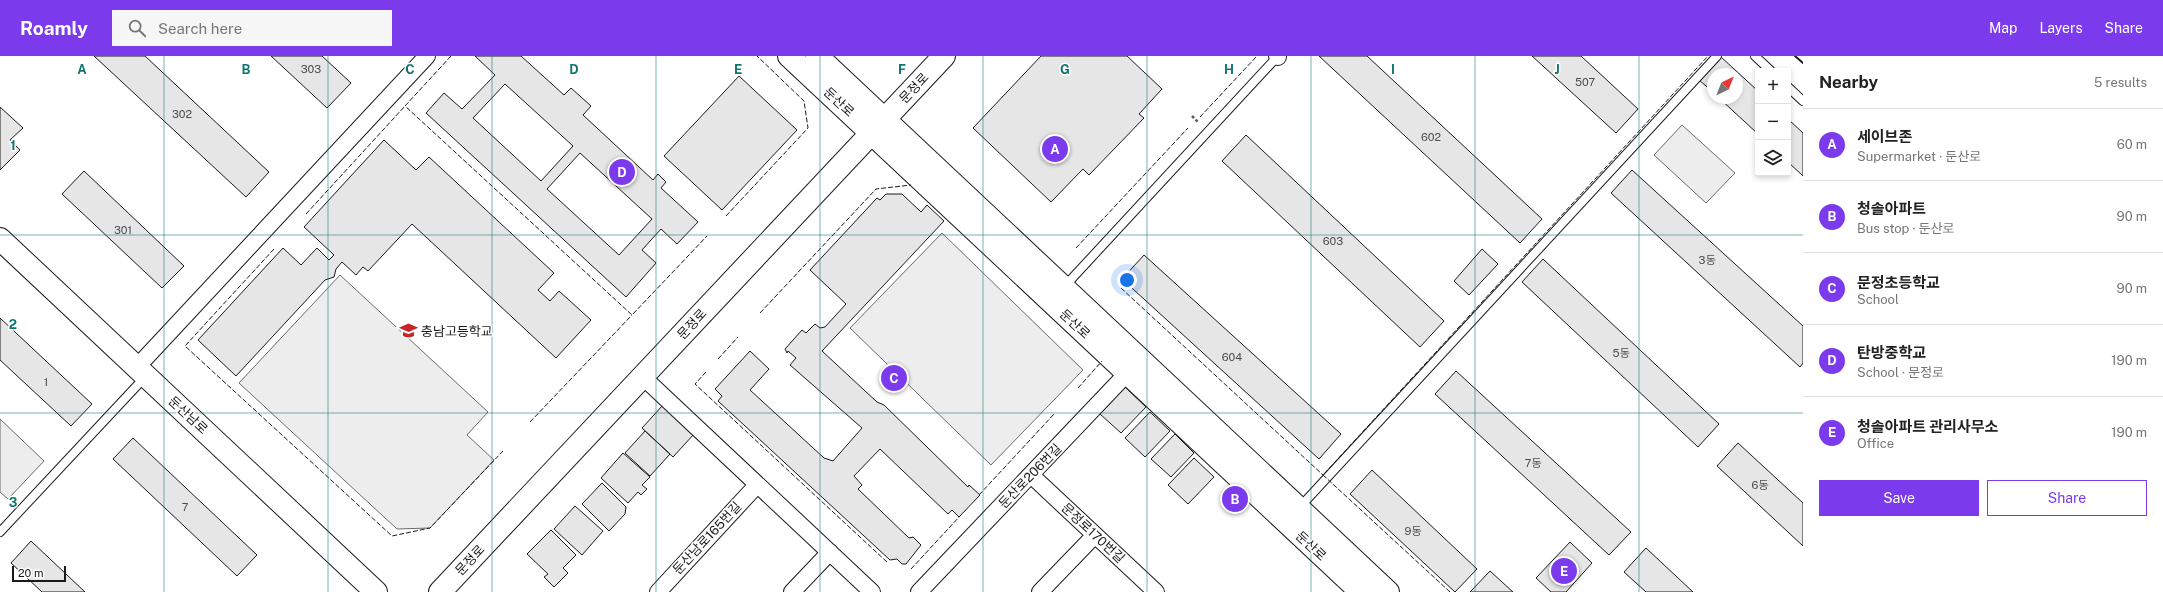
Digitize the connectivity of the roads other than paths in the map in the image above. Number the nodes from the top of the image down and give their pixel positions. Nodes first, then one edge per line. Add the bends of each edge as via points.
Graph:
1 (427, 56) edge
2 (789, 56) edge
3 (817, 56) edge
4 (944, 56) edge
5 (1278, 56) edge
6 (1717, 56) edge
7 (1755, 56) edge
8 (1768, 68) edge
9 (1791, 90) edge
10 (1803, 101) edge
11 (878, 126) junction
12 (0, 239) edge
13 (1057, 294) junction
14 (1134, 366) junction
15 (142, 372) junction
16 (643, 377) junction
17 (1031, 475) junction
18 (757, 485) junction
19 (1292, 515) junction
20 (0, 532) edge
21 (1095, 535) junction
22 (830, 552) junction
23 (376, 592) edge
24 (440, 592) edge
25 (658, 592) edge
26 (792, 592) edge
27 (872, 592) edge
28 (919, 592) edge
29 (1040, 592) edge
30 (1156, 592) edge
31 (1361, 592) edge
32 (1388, 592) edge

1 - 15 street
2 - 11 main road, 둔산로
3 - 11 main road, 둔산로
4 - 11 main road, 문정로
5 - 13 lane
6 - 19 lane
7 - 8 lane
9 - 10 lane
11 - 13 main road, 둔산로
11 - 16 main road, 문정로
12 - 15 main road, 둔산남로
13 - 14 main road, 둔산로
14 - 17 street, 둔산로206번길
14 - 19 main road, 둔산로
15 - 20 lane
15 - 23 main road, 둔산남로
16 - 18 street
16 - 24 main road, 문정로
17 - 21 street, 문정로170번길
17 - 28 street, 둔산로206번길
18 - 22 street
18 - 25 street, 둔산남로165번길
19 - 31 main road, 둔산로
19 - 32 main road, 둔산로
21 - 29 street
21 - 30 street, 문정로170번길
22 - 26 street
22 - 27 street

